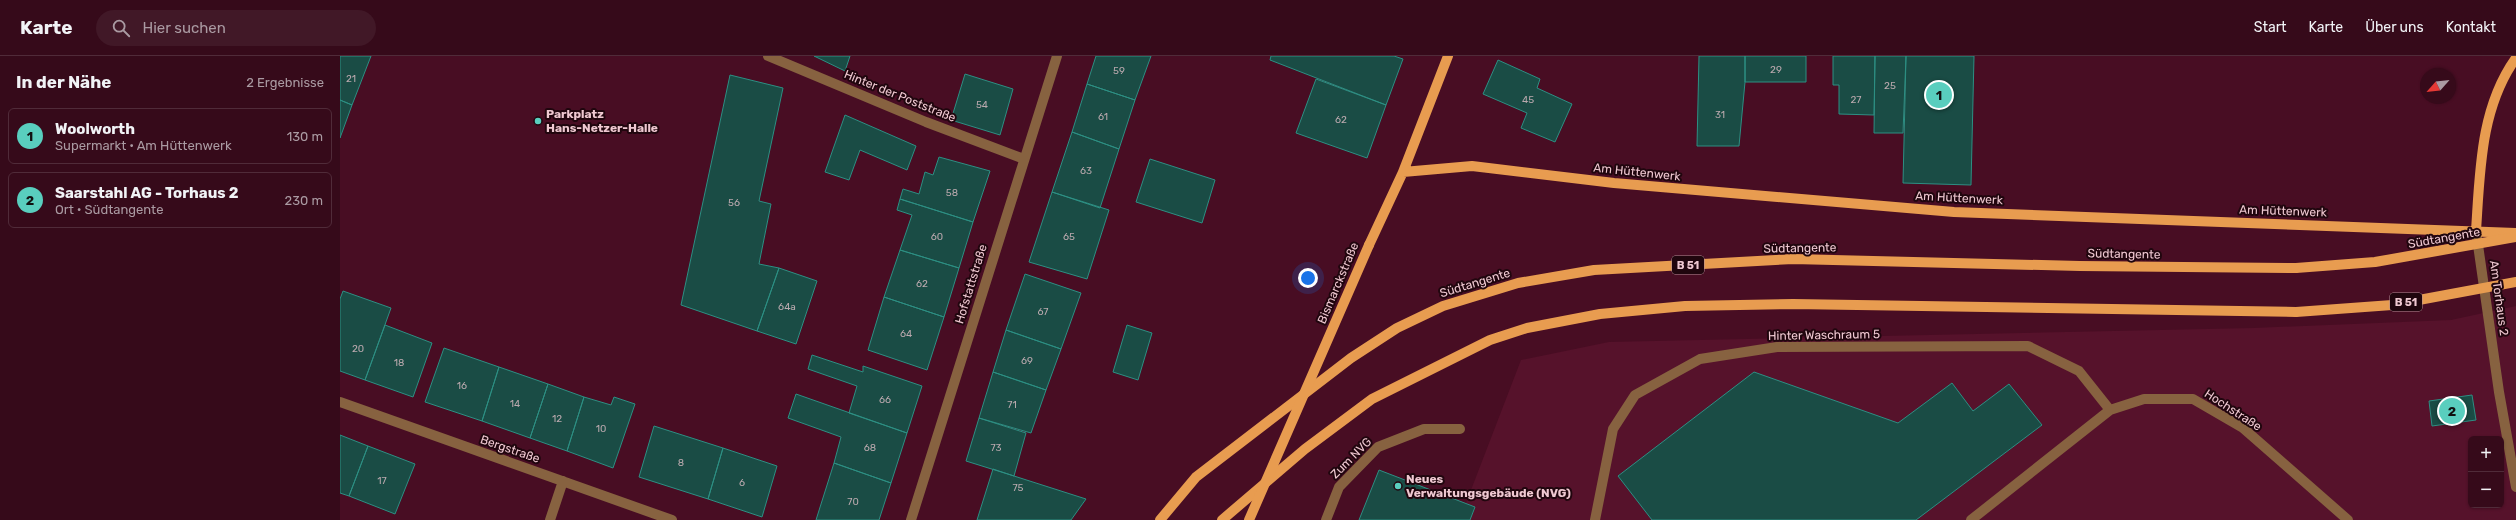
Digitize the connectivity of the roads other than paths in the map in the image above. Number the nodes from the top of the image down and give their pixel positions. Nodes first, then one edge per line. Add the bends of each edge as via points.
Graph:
1 (768, 56) edge
2 (1057, 56) edge
3 (1448, 56) edge
4 (2515, 62) edge
5 (1024, 159) junction
6 (1403, 172) junction
7 (2476, 231) junction
8 (2516, 233) edge
9 (2516, 237) edge
10 (2516, 282) edge
11 (340, 402) edge
12 (2110, 410) junction
13 (1460, 429) dead end
14 (563, 481) junction
15 (2516, 487) edge
16 (550, 520) edge
17 (672, 520) edge
18 (911, 520) edge
19 (1160, 520) edge
20 (1222, 520) edge
21 (1250, 520) edge
22 (1326, 520) edge
23 (1595, 520) edge
24 (1972, 520) edge
25 (2348, 520) edge

1 - 5 street, Hinter der Poststraße via 926,122
2 - 5 street, Hofstattstraße
3 - 6 main road, Bismarckstraße
4 - 7 main road via 2495,93 2487,122
5 - 18 street, Hofstattstraße
6 - 7 main road, Am Hüttenwerk via 1478,166 1614,183 1954,212
6 - 21 main road, Bismarckstraße, bridge
7 - 8 main road, Am Hüttenwerk
7 - 15 street, Am Torhaus 2 via 2499,392
9 - 19 main road, Südtangente / B 51, bridge via 2375,262 2296,268 1793,259 1594,270 1518,283 1443,306 1397,328 1351,358 1196,478
10 - 20 main road, B 51, bridge via 2392,305 2296,312 1793,304 1685,306 1600,314 1528,328 1490,340 1372,399 1304,449
11 - 14 street, Bergstraße
12 - 23 street, Hinter Waschraum 5 via 2079,371 2028,346 1777,347 1700,359 1635,396 1612,429
12 - 24 street, Hochstraße
12 - 25 street, Hochstraße via 2144,399 2193,399 2243,428
13 - 22 street, Zum NVG via 1424,429 1378,447 1340,487
14 - 16 street
14 - 17 street, Bergstraße

